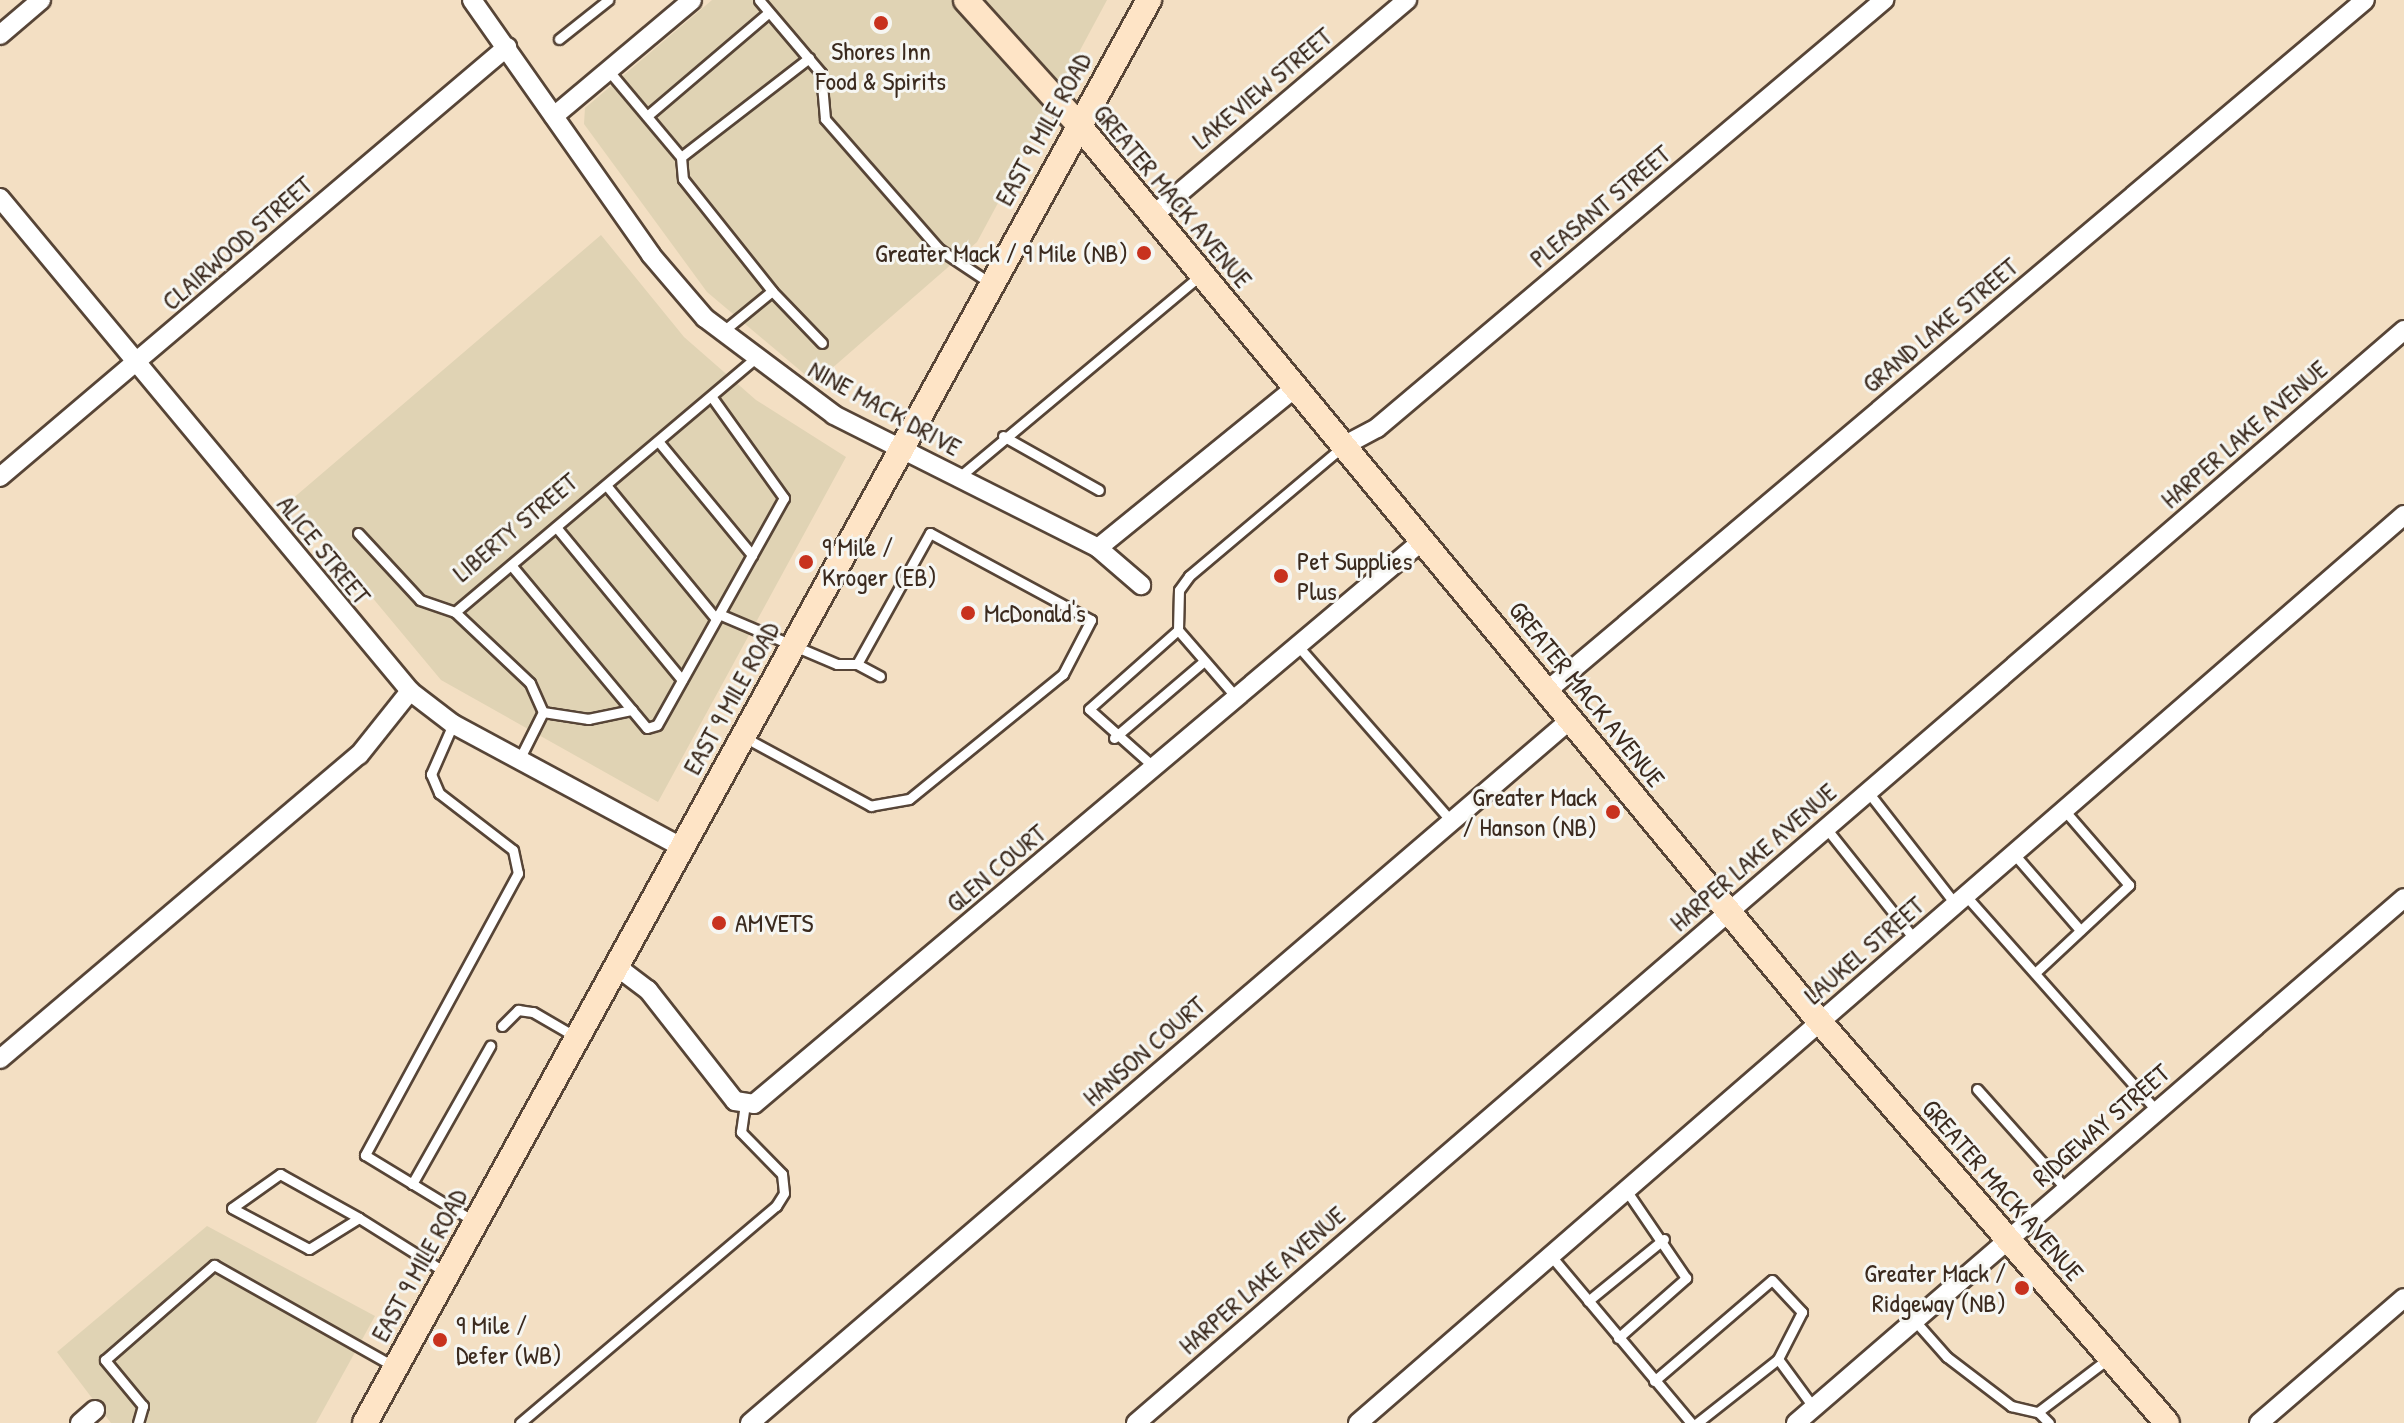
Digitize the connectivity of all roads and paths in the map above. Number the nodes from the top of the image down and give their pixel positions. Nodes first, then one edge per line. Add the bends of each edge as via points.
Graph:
1 (41, 0) edge
2 (472, 0) edge
3 (608, 0) edge
4 (759, 0) edge
5 (966, 0) edge
6 (1149, 0) edge
7 (1407, 0) edge
8 (1884, 0) edge
9 (2365, 0) edge
10 (684, 3) edge
11 (769, 12) junction
12 (0, 35) edge
13 (559, 39) dead end
14 (507, 47) junction
15 (809, 58) junction
16 (608, 70) junction
17 (554, 116) junction
18 (647, 116) junction
19 (1077, 123) junction
20 (681, 157) junction
21 (0, 198) edge
22 (1151, 217) junction
23 (1201, 275) junction
24 (990, 283) junction
25 (772, 291) junction
26 (2404, 330) edge
27 (722, 332) junction
28 (822, 343) dead end
29 (753, 360) junction
30 (137, 363) junction
31 (1296, 387) junction
32 (711, 396) junction
33 (1003, 436) junction
34 (658, 441) junction
35 (1345, 445) junction
36 (899, 448) junction
37 (0, 477) edge
38 (958, 478) junction
39 (606, 485) junction
40 (1099, 490) dead end
41 (2404, 515) edge
42 (556, 527) junction
43 (358, 533) dead end
44 (1423, 540) junction
45 (1098, 548) junction
46 (752, 555) junction
47 (511, 565) junction
48 (1141, 585) dead end
49 (455, 612) junction
50 (718, 616) junction
51 (1178, 630) junction
52 (793, 644) junction
53 (1298, 646) junction
54 (1204, 661) junction
55 (857, 664) junction
56 (880, 676) dead end
57 (682, 680) junction
58 (1548, 690) junction
59 (410, 691) junction
60 (1237, 698) junction
61 (632, 710) junction
62 (543, 712) junction
63 (1571, 719) junction
64 (453, 724) junction
65 (743, 737) junction
66 (1114, 738) junction
67 (519, 760) junction
68 (1154, 768) junction
69 (1868, 792) junction
70 (2064, 810) junction
71 (1452, 821) junction
72 (1826, 828) junction
73 (681, 847) junction
74 (2014, 854) junction
75 (2404, 898) edge
76 (1961, 900) junction
77 (1729, 911) junction
78 (2080, 930) junction
79 (1915, 940) junction
80 (616, 966) junction
81 (2035, 973) junction
82 (1820, 1022) junction
83 (502, 1026) dead end
84 (576, 1037) junction
85 (490, 1046) dead end
86 (0, 1059) edge
87 (1977, 1089) dead end
88 (745, 1105) junction
89 (2157, 1111) junction
90 (412, 1184) junction
91 (2066, 1189) junction
92 (1626, 1190) junction
93 (359, 1218) junction
94 (475, 1222) junction
95 (1664, 1239) junction
96 (2009, 1240) junction
97 (1551, 1256) junction
98 (448, 1274) junction
99 (2404, 1298) edge
100 (1588, 1301) junction
101 (1915, 1321) junction
102 (1618, 1338) junction
103 (2110, 1357) junction
104 (1778, 1359) junction
105 (395, 1367) junction
106 (1654, 1381) junction
107 (1814, 1408) junction
108 (95, 1410) dead end
109 (2038, 1412) junction
110 (80, 1423) edge
111 (138, 1423) edge
112 (365, 1423) edge
113 (520, 1423) edge
114 (750, 1423) edge
115 (1136, 1423) edge
116 (1358, 1423) edge
117 (1691, 1423) edge
118 (1697, 1423) edge
119 (1796, 1423) edge
120 (2049, 1423) edge
121 (2167, 1423) edge
122 (2259, 1423) edge

1 - 12 street
2 - 14 street, NINE MACK DRIVE
3 - 13 lane
4 - 11 lane
5 - 19 street, GREATER MACK AVENUE
6 - 19 street, EAST 9 MILE ROAD
7 - 22 street, LAKEVIEW STREET
8 - 35 street, PLEASANT STREET via 1377,428
9 - 58 street, GRAND LAKE STREET
10 - 16 street
11 - 15 lane
11 - 18 lane
14 - 17 street, NINE MACK DRIVE
14 - 30 street, CLAIRWOOD STREET
15 - 20 lane
15 - 24 lane via 821,73 825,119 949,259
16 - 17 street
16 - 18 lane
17 - 27 street, NINE MACK DRIVE via 679,291
18 - 20 lane
19 - 22 street, GREATER MACK AVENUE
19 - 24 street, EAST 9 MILE ROAD
20 - 25 lane via 683,179
21 - 30 street, ALICE STREET
22 - 23 street, GREATER MACK AVENUE
23 - 31 street, GREATER MACK AVENUE
23 - 33 lane
24 - 36 street, EAST 9 MILE ROAD
25 - 27 lane
25 - 28 lane
26 - 69 street, HARPER LAKE AVENUE
27 - 29 street, NINE MACK DRIVE
29 - 32 lane, LIBERTY STREET
29 - 36 street, NINE MACK DRIVE
30 - 37 street, CLAIRWOOD STREET
30 - 59 street, ALICE STREET
31 - 35 street, GREATER MACK AVENUE
31 - 45 street
32 - 34 lane, LIBERTY STREET
32 - 46 lane via 782,486 784,498
33 - 38 lane
33 - 40 lane
34 - 39 lane, LIBERTY STREET
34 - 46 lane
35 - 44 street, GREATER MACK AVENUE
35 - 51 lane via 1189,576 1179,590
36 - 38 street, NINE MACK DRIVE
36 - 52 street, EAST 9 MILE ROAD
38 - 45 street, NINE MACK DRIVE
39 - 42 lane, LIBERTY STREET
39 - 50 lane
41 - 70 street, LAUKEL STREET
42 - 47 lane, LIBERTY STREET
42 - 57 lane
43 - 49 lane via 420,600
44 - 53 street, GLEN COURT
44 - 58 street, GREATER MACK AVENUE
45 - 48 street, NINE MACK DRIVE
46 - 50 lane
47 - 49 lane, LIBERTY STREET
47 - 61 lane
49 - 62 lane, LIBERTY STREET via 523,674
50 - 52 lane
50 - 57 lane
51 - 54 lane
51 - 66 lane via 1089,709
52 - 55 lane via 837,664
52 - 65 street, EAST 9 MILE ROAD
53 - 60 street, GLEN COURT
53 - 71 lane
54 - 60 lane
54 - 66 lane
55 - 56 lane
55 - 65 lane via 930,533 1091,620 1063,674 909,799 871,806
57 - 61 lane via 657,725 647,728
58 - 63 street, GREATER MACK AVENUE
59 - 64 street, ALICE STREET
59 - 86 street via 359,755
60 - 68 street, GLEN COURT
61 - 62 lane via 588,719
62 - 67 lane
63 - 71 street, HANSON COURT
63 - 77 street, GREATER MACK AVENUE
64 - 67 street, ALICE STREET
64 - 90 lane via 431,774 439,793 520,859 365,1155
65 - 73 street, EAST 9 MILE ROAD
66 - 68 lane
67 - 73 street, ALICE STREET
68 - 88 street, GLEN COURT via 764,1097
69 - 72 street, HARPER LAKE AVENUE
69 - 76 lane
70 - 74 street, LAUKEL STREET
70 - 78 lane via 2129,885
71 - 114 street, HANSON COURT
72 - 77 street, HARPER LAKE AVENUE
72 - 79 lane
73 - 80 street, EAST 9 MILE ROAD
74 - 76 street, LAUKEL STREET
74 - 78 lane
75 - 89 street, RIDGEWAY STREET
76 - 79 street, LAUKEL STREET
76 - 81 lane
77 - 82 street, GREATER MACK AVENUE
77 - 115 street, HARPER LAKE AVENUE
78 - 81 lane
79 - 82 street, LAUKEL STREET
80 - 84 street, EAST 9 MILE ROAD
80 - 88 street via 648,990
81 - 89 lane
82 - 92 street, LAUKEL STREET
82 - 96 street, GREATER MACK AVENUE
83 - 84 lane via 518,1010 533,1012
84 - 94 street, EAST 9 MILE ROAD
85 - 90 lane
87 - 91 lane
88 - 113 lane via 741,1132 782,1174 784,1193 776,1206
89 - 91 street, RIDGEWAY STREET
90 - 94 lane
91 - 96 street, RIDGEWAY STREET
92 - 95 lane
92 - 97 street, LAUKEL STREET
93 - 93 lane via 280,1174 232,1208 309,1249
93 - 98 lane
94 - 98 street, EAST 9 MILE ROAD
95 - 100 lane
95 - 102 lane via 1686,1278
96 - 101 street, RIDGEWAY STREET
96 - 103 street, GREATER MACK AVENUE
97 - 100 lane
97 - 116 street, LAUKEL STREET
98 - 105 street, EAST 9 MILE ROAD
99 - 122 street
100 - 102 lane
101 - 107 street, RIDGEWAY STREET
101 - 109 lane via 1947,1357 2011,1406
102 - 106 lane
103 - 109 lane
103 - 121 street, GREATER MACK AVENUE
104 - 106 lane via 1802,1312 1772,1280
104 - 107 lane
104 - 118 lane
105 - 111 lane via 214,1265 105,1360 143,1406
105 - 112 street, EAST 9 MILE ROAD
106 - 117 lane
107 - 119 street, RIDGEWAY STREET
108 - 110 street
109 - 120 lane

